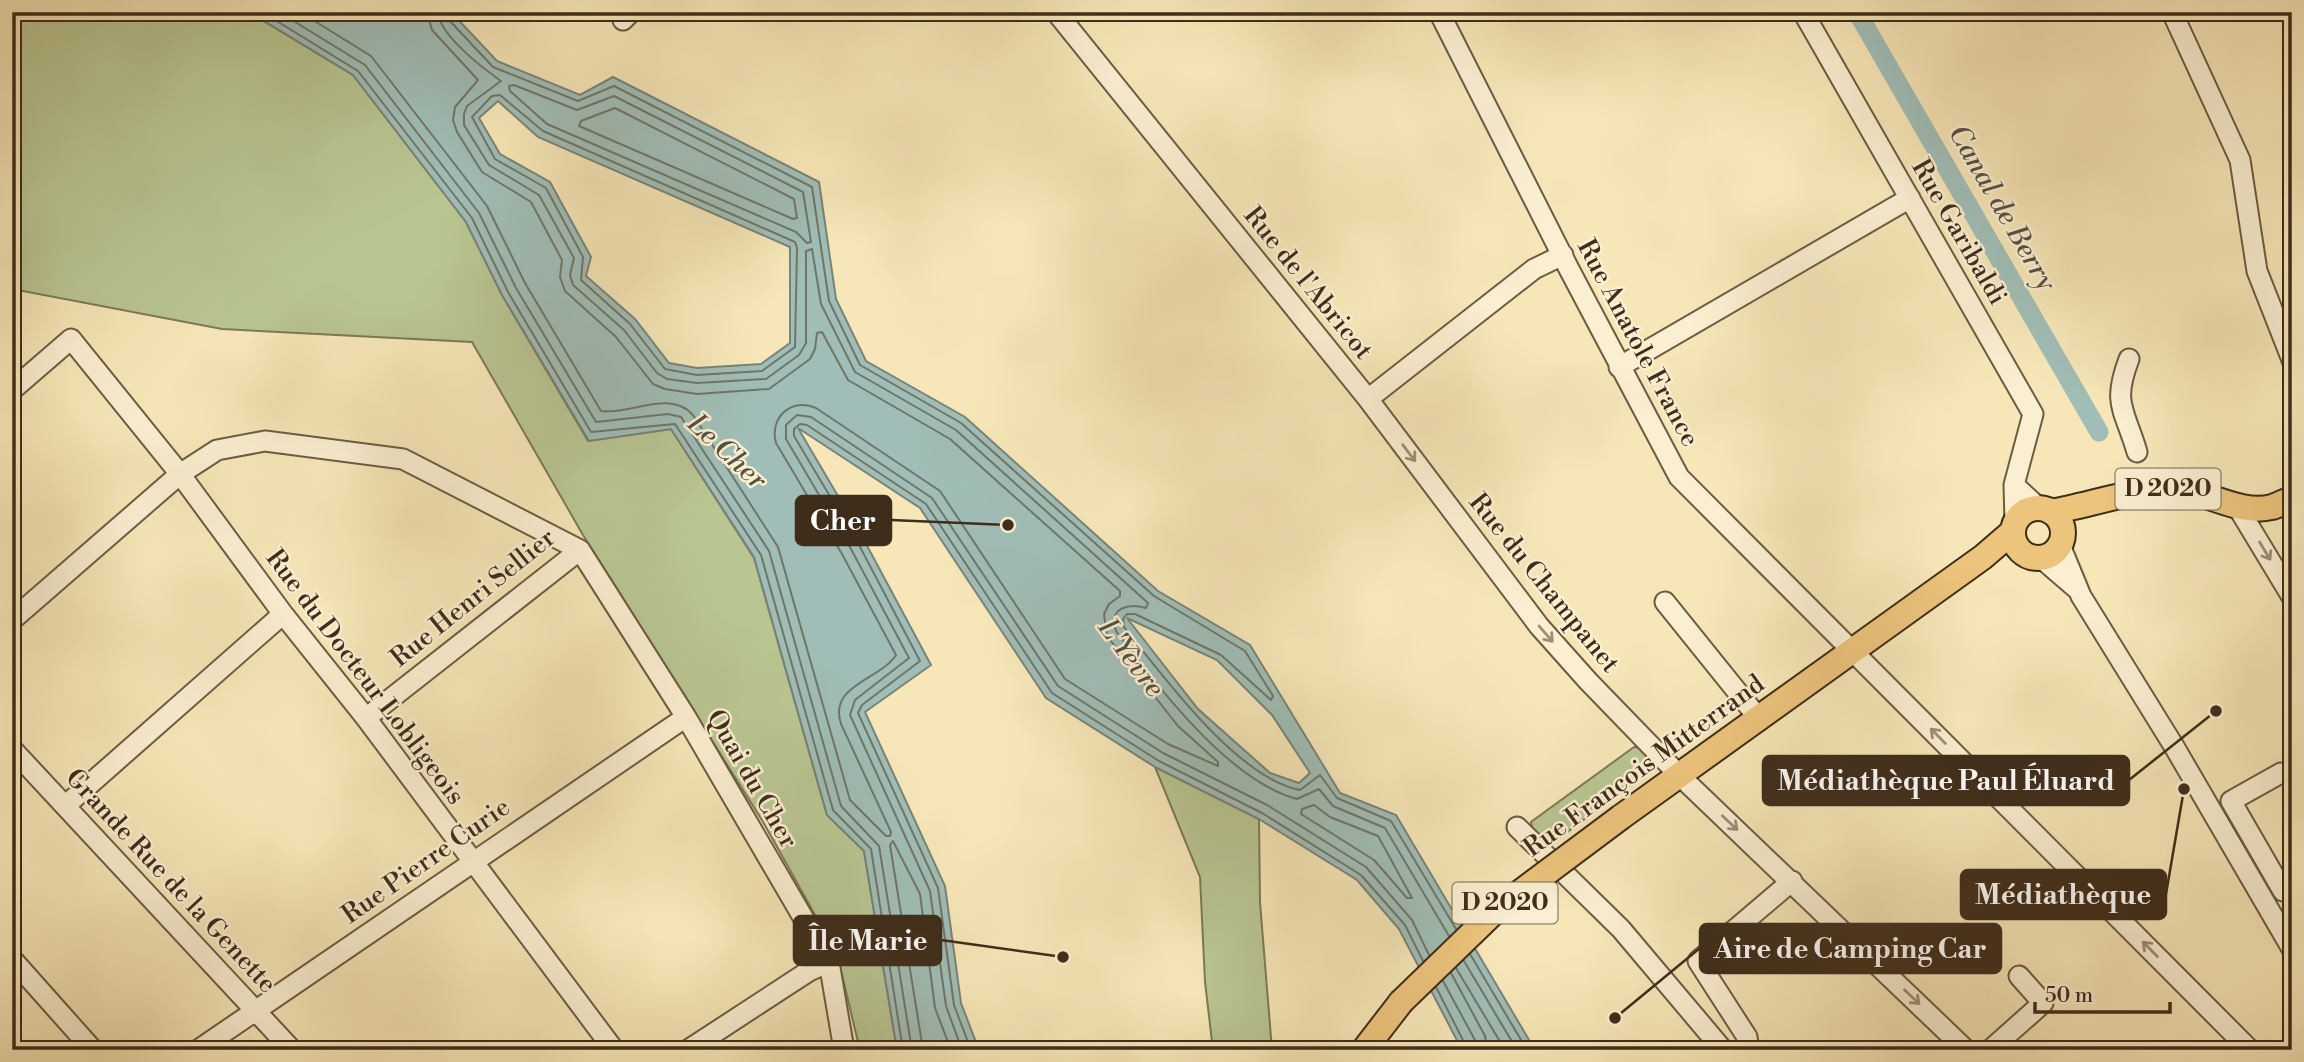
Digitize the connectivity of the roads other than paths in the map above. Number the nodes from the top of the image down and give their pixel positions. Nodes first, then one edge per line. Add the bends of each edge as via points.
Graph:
1 (1056, 12) edge
2 (1439, 12) edge
3 (1803, 12) edge
4 (2172, 12) edge
5 (1910, 198) junction
6 (1563, 256) junction
7 (2129, 359) dead end
8 (2292, 360) edge
9 (1619, 367) junction
10 (12, 390) edge
11 (1368, 398) junction
12 (2137, 452) dead end
13 (180, 474) junction
14 (2014, 485) junction
15 (2291, 499) edge
16 (2098, 503) junction
17 (2237, 506) junction
18 (2045, 510) junction
19 (2035, 541) junction
20 (580, 550) junction
21 (2292, 597) edge
22 (1665, 602) dead end
23 (283, 614) junction
24 (12, 620) edge
25 (1854, 651) junction
26 (686, 717) junction
27 (366, 718) junction
28 (1760, 720) junction
29 (12, 749) edge
30 (2281, 773) dead end
31 (1680, 776) junction
32 (65, 806) junction
33 (1517, 827) dead end
34 (472, 860) junction
35 (1792, 881) junction
36 (2283, 891) dead end
37 (2292, 949) edge
38 (12, 959) edge
39 (829, 962) junction
40 (2019, 976) dead end
41 (257, 1012) junction
42 (93, 1050) edge
43 (198, 1050) edge
44 (292, 1050) edge
45 (614, 1050) edge
46 (688, 1050) edge
47 (844, 1050) edge
48 (1364, 1050) edge
49 (1723, 1050) edge
50 (1749, 1050) edge
51 (1966, 1050) edge
52 (1990, 1050) edge
53 (2250, 1050) edge

1 - 11 street, Rue de l'Abricot
2 - 6 street, Rue Anatole France
3 - 5 street, Rue Garibaldi
4 - 8 street via 2240,160 2257,271
5 - 9 street
5 - 14 street, Rue Garibaldi via 2033,414
6 - 9 street, Rue Anatole France
6 - 11 street, Rue de l'Abricot via 1534,269
7 - 12 street via 2119,386 2120,405
9 - 25 street, Rue Anatole France via 1679,477
10 - 13 street, Rue du Docteur Lobligeois via 71,339
11 -> 31 street, Rue du Champanet via 1539,626
13 - 20 street, Rue Henri Sellier via 217,450 265,441 403,459
13 - 23 street, Rue du Docteur Lobligeois
13 - 24 street, Rue Henri Sellier
14 - 18 street
14 - 19 street, Rue Garibaldi
15 - 17 main road, D 2020 via 2270,508
16 - 17 main road, D 2020 via 2169,489 2200,492
16 - 18 main road, D 2020
16 - 19 main road, D 2020
17 -> 21 street
18 - 19 main road via 2060,522
18 - 19 main road via 2025,512
19 - 25 main road, Rue François Mitterrand / D 2020 via 1983,557
19 - 37 street via 2077,590
20 - 26 street, Quai du Cher
20 - 27 street, Rue Henri Sellier
22 - 28 street
23 - 27 street, Rue du Docteur Lobligeois
23 - 32 street
25 - 28 main road, Rue François Mitterrand / D 2020
53 -> 25 street, Rue Anatole France
26 - 34 street, Rue Pierre Curie
26 - 39 street, Quai du Cher
27 - 34 street, Rue du Docteur Lobligeois
28 - 31 main road, Rue François Mitterrand / D 2020
29 - 32 street, Grande Rue de la Genette
30 - 36 street via 2231,801
31 -> 35 street, Rue du Champanet
31 - 48 main road, Rue François Mitterrand / D 2020, bridge via 1494,912 1401,1002
32 - 41 street, Grande Rue de la Genette
33 - 49 street via 1621,929
34 - 41 street, Rue Pierre Curie
34 - 45 street, Rue du Docteur Lobligeois
35 - 50 street via 1698,961 1747,1037
35 -> 51 street, Rue du Champanet
38 - 42 street
39 - 46 street
39 - 47 street, Quai du Cher
40 - 52 street via 2043,1003
41 - 43 street, Rue Pierre Curie
41 - 44 street, Grande Rue de la Genette

